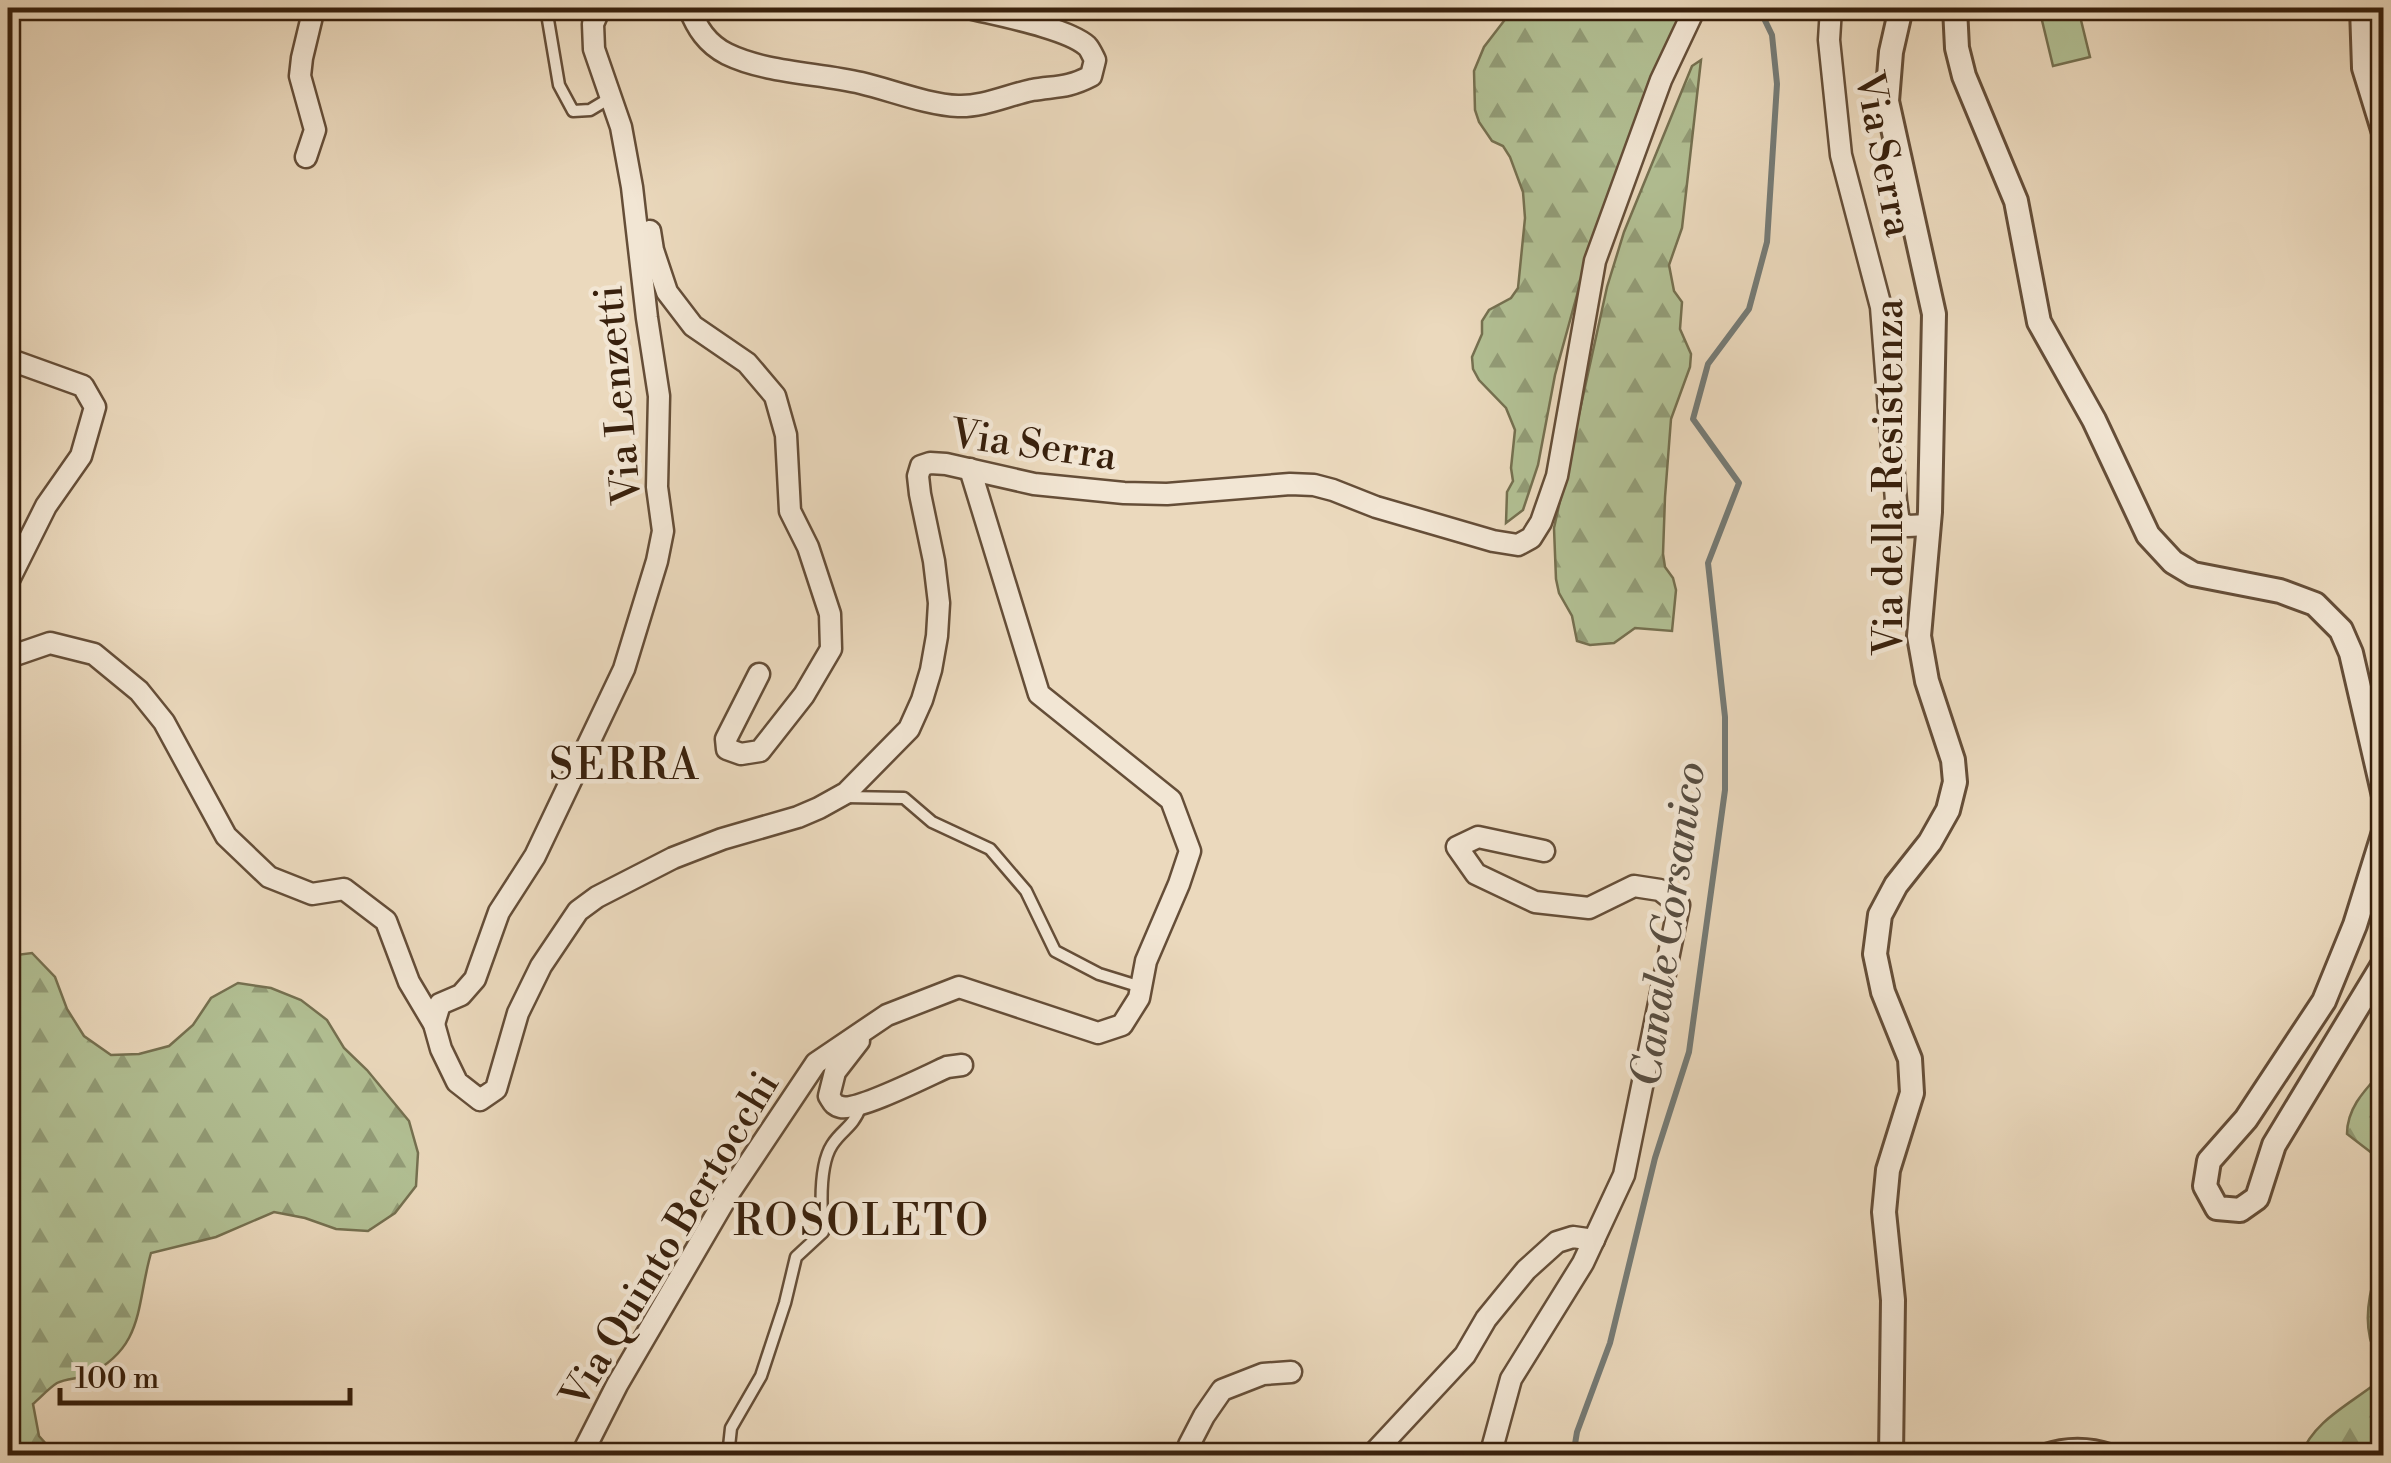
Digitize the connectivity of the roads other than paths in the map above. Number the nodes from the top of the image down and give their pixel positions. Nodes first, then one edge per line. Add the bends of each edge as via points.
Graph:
1 (314, 8) edge
2 (546, 8) edge
3 (600, 8) edge
4 (689, 8) edge
5 (969, 8) edge
6 (1695, 8) edge
7 (1832, 8) edge
8 (1900, 8) edge
9 (1955, 8) edge
10 (2362, 8) edge
11 (610, 98) junction
12 (621, 127) junction
13 (2384, 133) edge
14 (306, 157) dead end
15 (8, 359) edge
16 (970, 469) junction
17 (1928, 526) junction
18 (8, 582) edge
19 (8, 654) edge
20 (759, 674) dead end
21 (840, 796) junction
22 (2384, 796) edge
23 (2384, 832) edge
24 (1544, 851) dead end
25 (2384, 963) edge
26 (1141, 987) junction
27 (434, 1024) junction
28 (869, 1027) junction
29 (962, 1065) dead end
30 (861, 1105) junction
31 (1594, 1240) junction
32 (1291, 1372) dead end
33 (581, 1456) edge
34 (728, 1456) edge
35 (1189, 1456) edge
36 (1370, 1456) edge
37 (1490, 1456) edge
38 (1891, 1456) edge
39 (2046, 1456) edge
40 (2109, 1456) edge

1 - 14 street via 300,76 315,130
2 - 11 lane via 560,85 572,110 590,110
3 - 11 street, Via Lenzetti via 594,49
4 - 5 street via 708,42 728,54 955,106 1072,86 1091,76 1095,60 1088,47 1028,22
6 - 16 street, Via Serra via 1661,80 1595,260 1558,476 1531,538 1518,546 1493,541 1314,485 1124,494
7 - 17 street, Via Serra via 1841,155 1881,307 1896,501 1900,522
8 - 17 street, Via della Resistenza via 1886,100 1934,314
9 - 22 street via 1964,76 2016,201 2039,322 2148,535 2193,574 2315,604 2341,630
10 - 13 street via 2364,68
11 - 12 street, Via Lenzetti
12 - 20 street via 633,136 667,292 692,326 747,363 776,396 786,435 790,511 830,614 830,649 804,696 760,751 741,754 726,749 726,738
12 - 27 street, Via Lenzetti via 659,396 658,561 624,669 554,816 499,912 475,979 440,1004
15 - 18 street via 82,386 95,407 80,456
16 - 21 street, Via Serra via 921,466 939,603 931,670 909,729
16 - 26 street, Via Quinto Bertocchi via 1039,694 1171,800 1190,851
17 - 38 street, Via della Resistenza via 1919,636 1955,782 1930,842 1880,915 1875,954 1910,1059 1912,1092 1888,1170 1884,1212 1893,1300
19 - 27 street via 50,643 94,654 139,691 164,722 226,836 269,877 312,894 344,889 386,921 408,982
21 - 26 lane via 904,798 932,822 990,850 1026,891 1055,951
21 - 27 street, Via Serra via 798,817 673,858 578,910 518,1013 496,1089 480,1100 457,1082
23 - 25 street via 2324,1001 2246,1120 2209,1162 2205,1186 2218,1208 2240,1210 2257,1198 2274,1144
24 - 31 street via 1478,837 1458,847 1476,874 1535,902 1589,908 1634,886 1660,890 1680,905 1624,1175
26 - 28 street, Via Quinto Bertocchi via 1122,1024 1098,1032 958,987
28 - 30 street via 835,1072 830,1096 842,1107
28 - 33 street, Via Quinto Bertocchi via 816,1063 805,1079 729,1193
29 - 30 street
30 - 34 lane via 831,1146 820,1197 823,1232 796,1257 761,1376 731,1428
31 - 36 street via 1558,1242 1526,1270 1464,1355
31 - 37 street via 1511,1379
32 - 35 street via 1222,1390
39 - 40 street via 2070,1450

